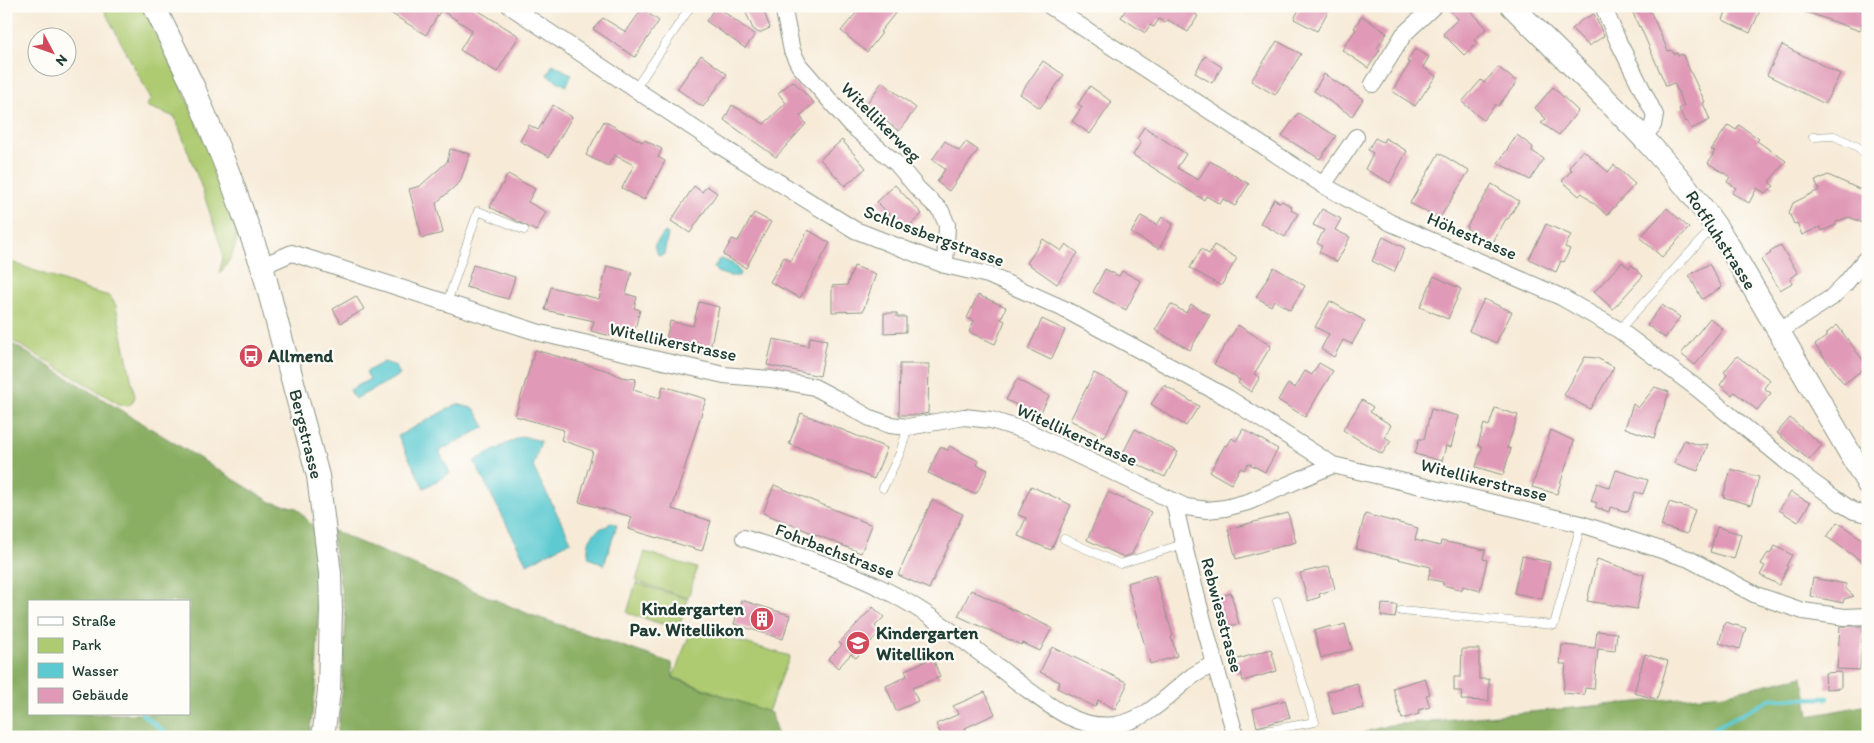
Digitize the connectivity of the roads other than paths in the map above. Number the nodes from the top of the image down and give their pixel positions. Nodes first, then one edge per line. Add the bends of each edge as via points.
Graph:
1 (154, 6) edge
2 (510, 6) edge
3 (691, 6) edge
4 (783, 6) edge
5 (1050, 6) edge
6 (1434, 6) edge
7 (1512, 6) edge
8 (1603, 6) edge
9 (1373, 84) dead end
10 (635, 89) junction
11 (1356, 137) dead end
12 (1813, 137) dead end
13 (1643, 138) junction
14 (1868, 158) edge
15 (1323, 185) junction
16 (1715, 224) junction
17 (524, 230) dead end
18 (1868, 256) edge
19 (946, 265) junction
20 (262, 266) junction
21 (447, 303) junction
22 (1619, 330) junction
23 (1778, 332) junction
24 (908, 427) junction
25 (1333, 465) junction
26 (1868, 484) edge
27 (883, 488) dead end
28 (1174, 502) junction
29 (1868, 512) edge
30 (1581, 524) junction
31 (744, 538) dead end
32 (1064, 539) dead end
33 (1183, 544) junction
34 (1276, 601) dead end
35 (1401, 611) dead end
36 (1868, 616) edge
37 (1214, 664) junction
38 (1236, 736) edge
39 (322, 737) edge

1 - 20 main road, Bergstrasse via 194,88
2 - 10 street, Schlossbergstrasse
3 - 10 lane
4 - 19 street, Witellikerweg via 792,51 799,65 851,125 897,164 941,210 947,225
5 - 15 street, Höhestrasse
6 - 9 street via 1404,34
7 - 13 main road, Rotfluhstrasse
8 - 13 street via 1655,115 1653,125
10 - 19 street, Schlossbergstrasse via 855,230
11 - 15 street
12 - 14 lane via 1834,136 1858,147
13 - 16 main road, Rotfluhstrasse via 1688,187
15 - 22 street, Höhestrasse via 1391,223 1561,297
16 - 22 lane
16 - 23 main road, Rotfluhstrasse
17 - 21 lane via 478,211
18 - 23 street via 1831,298
19 - 25 street, Schlossbergstrasse via 988,275 1062,308 1228,398
20 - 21 street, Witellikerstrasse via 292,253
20 - 39 main road, Bergstrasse via 318,476 324,518 331,610 328,691
21 - 24 street, Witellikerstrasse via 540,333 724,375 771,379 814,388 870,418
22 - 29 street, Höhestrasse via 1698,389 1808,479 1854,511
23 - 26 main road, Rotfluhstrasse
24 - 27 lane
24 - 28 street, Witellikerstrasse via 964,417 991,420 1029,432
25 - 28 street, Witellikerstrasse via 1248,502 1225,508 1207,510
25 - 30 street, Witellikerstrasse
28 - 33 street, Rebwiesstrasse
30 - 35 lane via 1554,625
30 - 36 street, Witellikerstrasse via 1689,559 1756,595 1803,611 1846,617
31 - 37 street, Fohrbachstrasse via 831,567 883,589 973,648 1053,709 1092,725 1115,725 1139,718 1192,676
32 - 33 lane via 1120,564
33 - 37 street, Rebwiesstrasse
34 - 38 lane via 1315,722
37 - 38 street, Rebwiesstrasse

